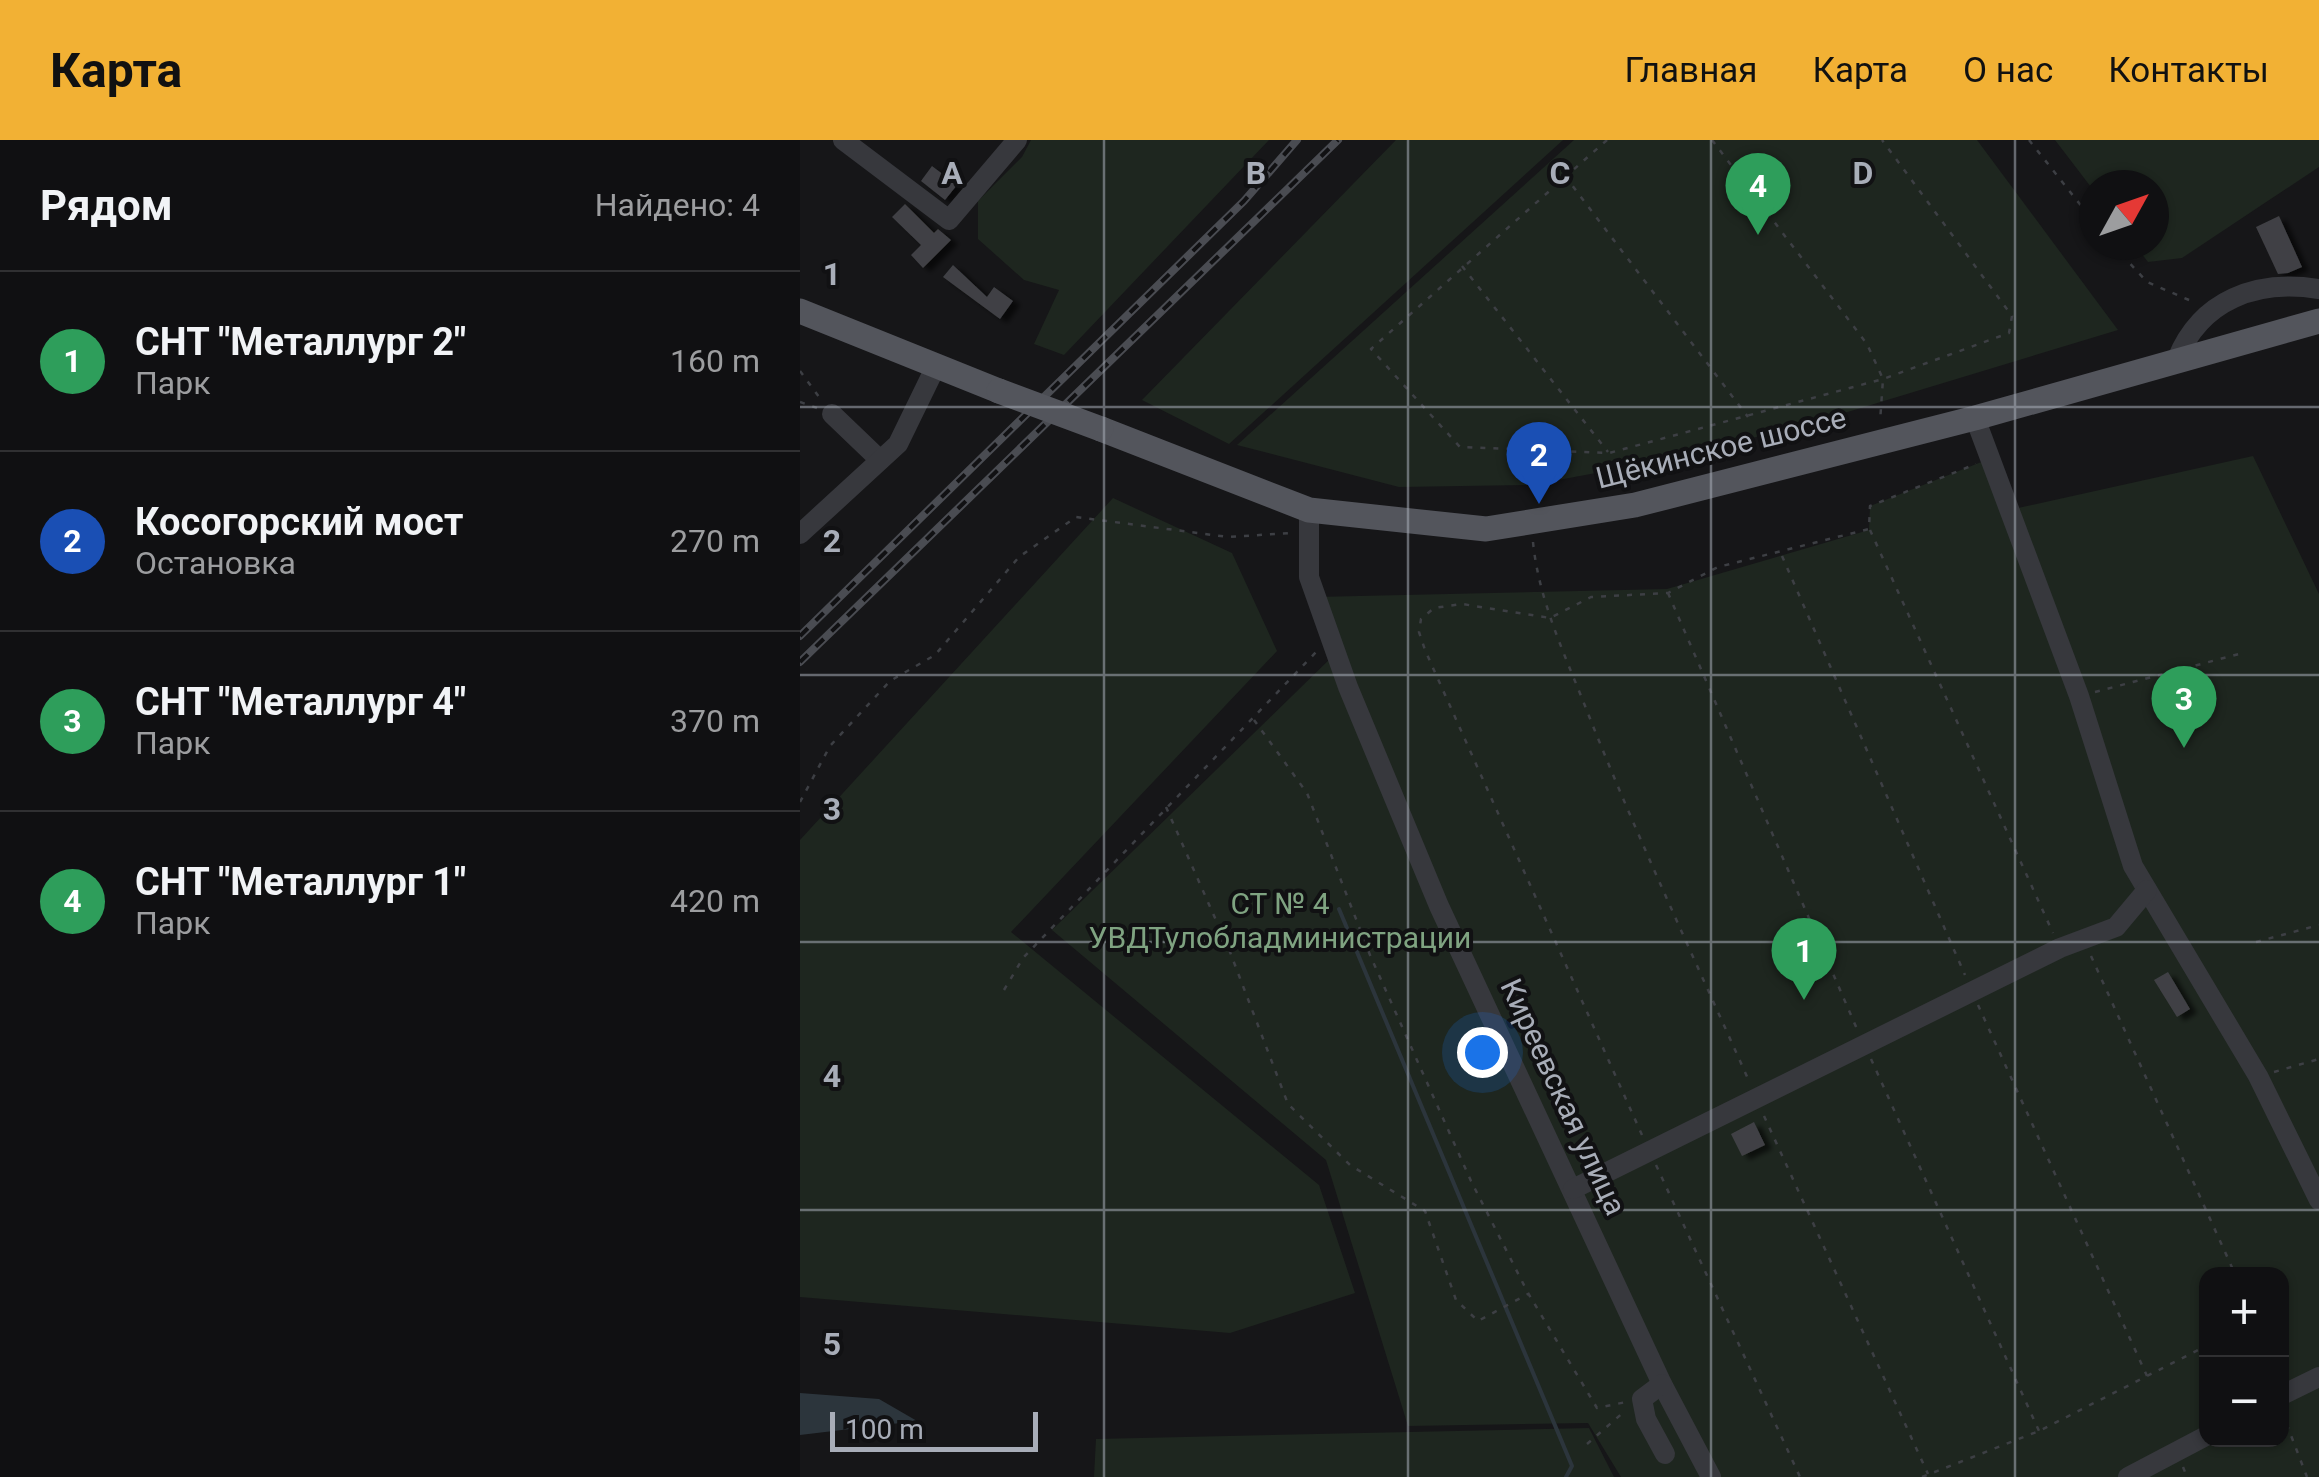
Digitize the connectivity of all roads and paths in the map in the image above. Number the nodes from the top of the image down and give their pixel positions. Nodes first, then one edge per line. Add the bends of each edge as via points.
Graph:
1 (843, 140) edge
2 (1017, 140) edge
3 (1606, 140) edge
4 (1712, 140) edge
5 (1882, 140) edge
6 (2029, 140) edge
7 (1564, 175) junction
8 (2079, 203) edge
9 (2126, 260) edge
10 (1462, 266) junction
11 (2319, 288) edge
12 (2208, 309) junction
13 (800, 312) edge
14 (2319, 321) edge
15 (2176, 360) junction
16 (936, 366) junction
17 (800, 371) edge
18 (1883, 378) junction
19 (832, 414) joint
20 (1749, 418) junction
21 (1975, 418) junction
22 (1878, 443) junction
23 (1609, 453) junction
24 (1989, 459) junction
25 (880, 460) junction
26 (1308, 521) junction
27 (1531, 524) junction
28 (1869, 530) junction
29 (800, 534) edge
30 (1782, 555) junction
31 (1668, 592) junction
32 (1550, 618) junction
33 (1329, 639) junction
34 (2238, 654) dead end
35 (2079, 696) junction
36 (1254, 720) junction
37 (800, 802) edge
38 (1166, 807) junction
39 (2147, 890) junction
40 (2319, 924) edge
41 (2084, 941) junction
42 (2256, 942) dead end
43 (2060, 948) junction
44 (1004, 990) dead end
45 (1972, 990) junction
46 (1865, 1046) junction
47 (2319, 1059) edge
48 (2258, 1076) junction
49 (1757, 1100) junction
50 (1651, 1153) junction
51 (1573, 1189) junction
52 (2319, 1200) edge
53 (2232, 1267) edge
54 (1528, 1293) junction
55 (2199, 1350) edge
56 (2147, 1376) junction
57 (2319, 1377) edge
58 (1662, 1384) junction
59 (2289, 1392) edge
60 (1642, 1399) junction
61 (2289, 1429) edge
62 (2039, 1432) junction
63 (2199, 1440) edge
64 (1587, 1444) dead end
65 (1665, 1454) dead end
66 (1928, 1474) junction
67 (1710, 1477) edge
68 (1800, 1477) edge
69 (1922, 1477) edge
70 (2128, 1477) edge
71 (2307, 1477) edge

1 - 2 street via 949,220
3 - 7 path
4 - 18 path via 1867,344
5 - 18 path via 2012,316 2009,332
6 - 8 path
7 - 10 path
7 - 20 path
9 - 12 path via 2147,282
10 - 23 path
10 - 23 path via 1371,348 1460,448
11 - 12 street via 2264,289
12 - 15 street via 2188,331
13 - 16 main road, Щёкинское шоссе
14 - 15 main road, Щёкинское шоссе
15 - 21 main road, Щёкинское шоссе
16 - 25 street via 898,444
16 - 26 main road, Щёкинское шоссе, bridge via 1101,429
17 - 19 path
18 - 20 path
18 - 22 path
19 - 25 street
20 - 23 path
21 - 22 main road, Щёкинское шоссе
21 - 24 street
22 - 27 main road, Щёкинское шоссе via 1635,506
24 - 28 path via 1870,506
24 - 35 street
25 - 29 street
26 - 27 main road, Щёкинское шоссе via 1486,529
26 - 33 street, Киреевская улица via 1309,577
26 - 37 path via 1228,537 1076,517 1019,557 936,655 890,681 830,746
27 - 32 path via 1536,577
28 - 30 path
28 - 43 path
30 - 31 path via 1718,567
30 - 45 path
31 - 32 path via 1592,597
31 - 46 path
32 - 49 path
32 - 50 path via 1462,604 1434,608 1421,619 1419,632
33 - 36 path
33 - 51 street, Киреевская улица via 1440,906
34 - 35 path
35 - 39 street via 2133,866
36 - 38 path
36 - 54 path via 1306,793 1370,955
38 - 44 path via 1023,958
38 - 54 path via 1288,1104 1350,1165 1426,1212 1456,1300 1478,1321
39 - 41 street via 2116,927
39 - 48 street
40 - 42 path
41 - 43 street
41 - 53 path
43 - 45 street
45 - 46 street
45 - 56 path
46 - 49 street
46 - 62 path
47 - 48 path
48 - 52 street
49 - 50 street
49 - 66 path
50 - 51 street
50 - 68 path
51 - 58 street, Киреевская улица
54 - 60 path via 1597,1408
55 - 56 path
56 - 62 path
57 - 59 street
58 - 60 street
58 - 67 street, Киреевская улица
60 - 64 path
60 - 65 street
61 - 71 path
62 - 66 path
63 - 70 street
66 - 69 path

